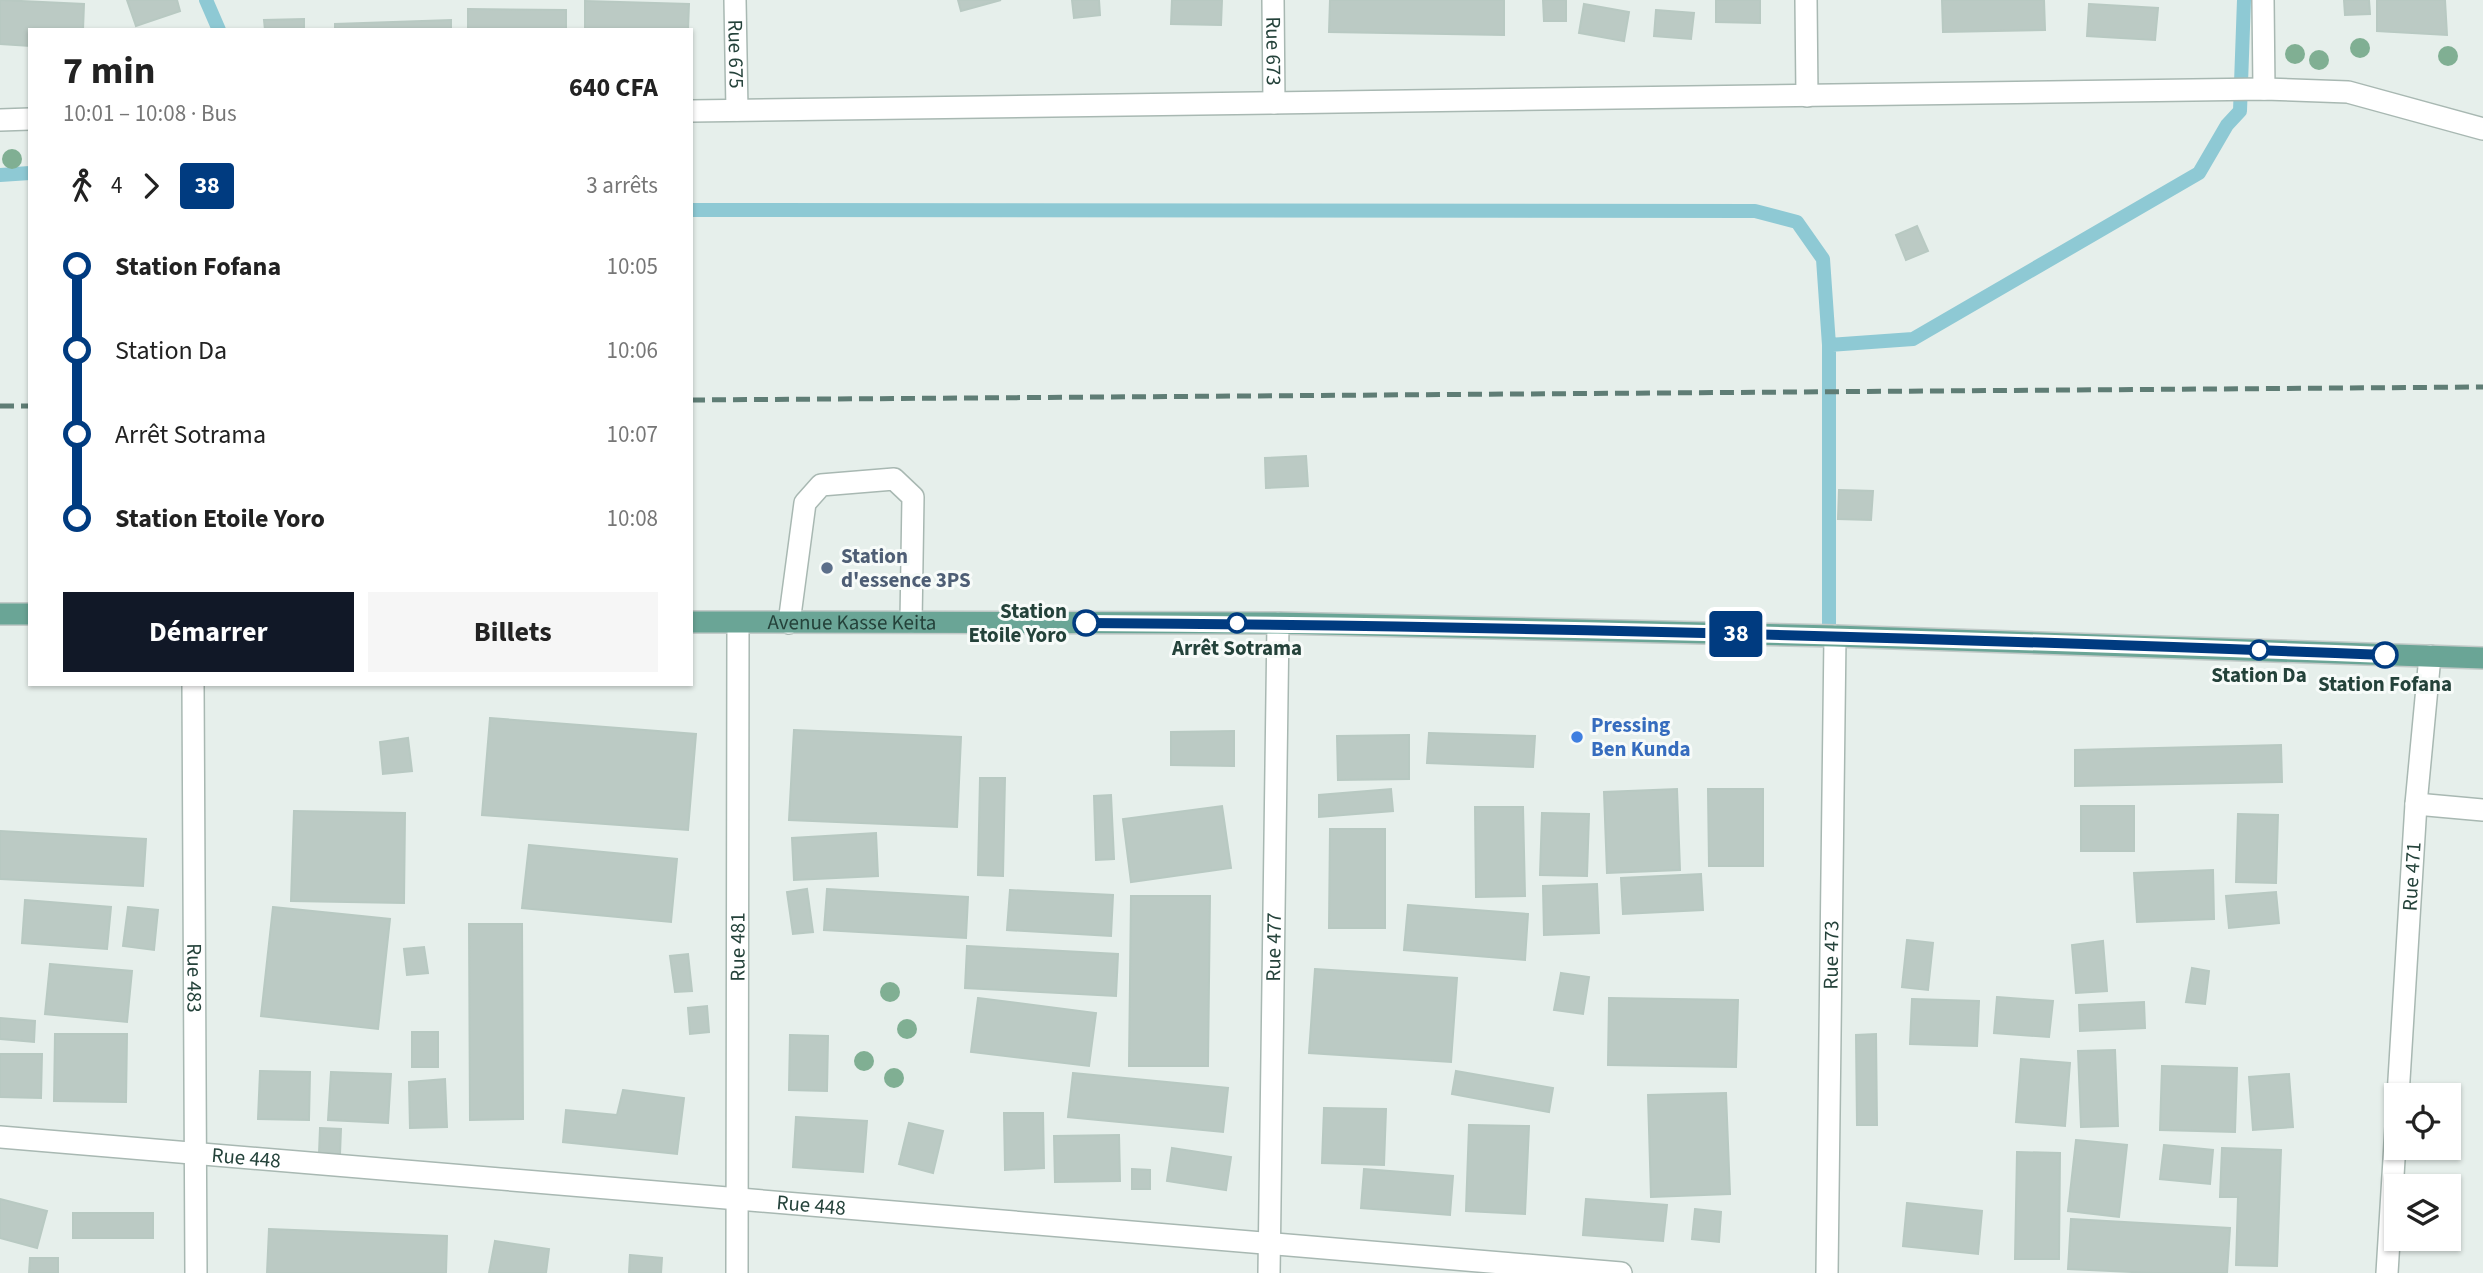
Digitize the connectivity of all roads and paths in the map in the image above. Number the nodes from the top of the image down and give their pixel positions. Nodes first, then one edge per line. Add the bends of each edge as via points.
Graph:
1 (736, 0) edge
2 (1273, 0) edge
3 (1806, 0) edge
4 (2263, 0) edge
5 (2264, 89) junction
6 (1807, 96) junction
7 (1274, 103) junction
8 (737, 110) junction
9 (693, 111) edge
10 (28, 119) edge
11 (0, 120) edge
12 (2483, 129) edge
13 (0, 614) edge
14 (28, 614) edge
15 (693, 622) edge
16 (911, 622) junction
17 (738, 623) junction
18 (789, 623) junction
19 (1278, 623) junction
20 (1835, 636) junction
21 (2430, 656) junction
22 (2483, 658) edge
23 (193, 686) edge
24 (2416, 804) junction
25 (2483, 810) edge
26 (2399, 1083) edge
27 (0, 1138) edge
28 (195, 1153) junction
29 (2394, 1160) edge
30 (737, 1199) junction
31 (1269, 1244) junction
32 (196, 1273) edge
33 (737, 1273) edge
34 (1269, 1273) edge
35 (1621, 1273) edge
36 (1827, 1273) edge
37 (2387, 1273) edge

1 - 8 street, Rue 675
2 - 7 street, Rue 673
3 - 6 street
4 - 5 street
5 - 6 street
5 - 12 street via 2348,92
6 - 7 street
7 - 8 street
8 - 9 street
10 - 11 street
13 - 14 main road
15 - 17 main road, Avenue Kasse Keita
16 - 18 main road, Avenue Kasse Keita
16 - 18 street via 913,497 894,479 821,485 805,503
16 - 19 main road, Avenue Kasse Keita
17 - 18 main road, Avenue Kasse Keita
17 - 30 street, Rue 481
19 - 20 main road, Avenue Kasse Keita
19 - 31 street, Rue 477
20 - 21 main road, Avenue Kasse Keita
20 - 36 street, Rue 473
21 - 22 main road, Avenue Kasse Keita
21 - 24 street, Rue 471
23 - 28 street, Rue 483
24 - 25 street
24 - 26 street, Rue 471
27 - 28 street, Rue 448
28 - 30 street, Rue 448
28 - 32 street, Rue 483
29 - 37 street
30 - 31 street, Rue 448
30 - 33 street, Rue 481
31 - 34 street, Rue 477
31 - 35 street, Rue 448

